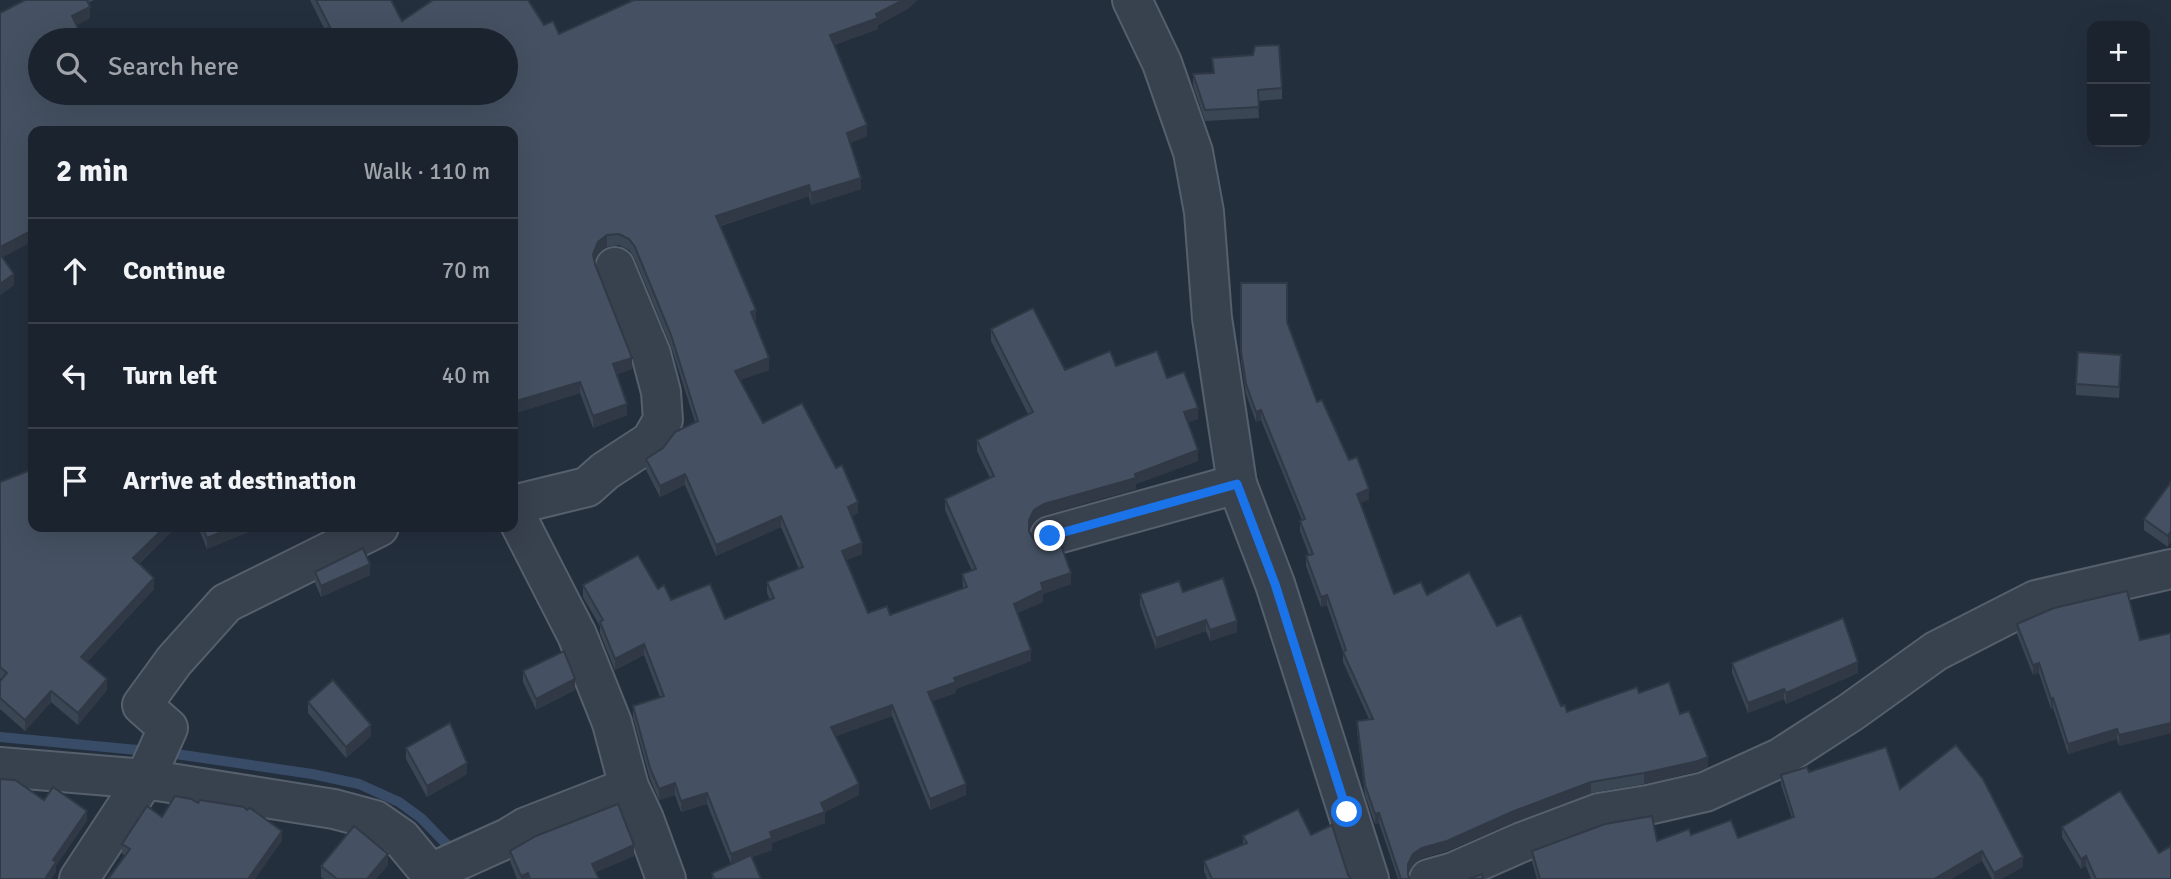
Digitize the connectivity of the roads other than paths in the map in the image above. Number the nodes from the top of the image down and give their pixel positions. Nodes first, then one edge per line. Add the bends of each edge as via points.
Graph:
1 (1132, 0) edge
2 (615, 267) dead end
3 (1237, 484) junction
4 (518, 507) edge
5 (518, 518) edge
6 (369, 532) edge
7 (1050, 536) dead end
8 (2171, 569) edge
9 (0, 766) edge
10 (146, 778) junction
11 (629, 787) junction
12 (438, 874) edge
13 (79, 879) edge
14 (666, 879) edge
15 (1369, 879) edge
16 (1429, 879) edge

1 - 3 street via 1162,62 1193,152
2 - 4 street via 651,354 663,420 651,441 587,486
3 - 7 street
3 - 15 street via 1275,584
5 - 11 street via 577,635 611,723
6 - 10 street via 226,603 142,705 168,728
8 - 16 street via 2036,600 1936,651 1780,758 1705,792 1600,813
9 - 10 street
10 - 12 street via 334,809 375,821 401,838
10 - 13 street
11 - 12 street via 526,827
11 - 14 street

